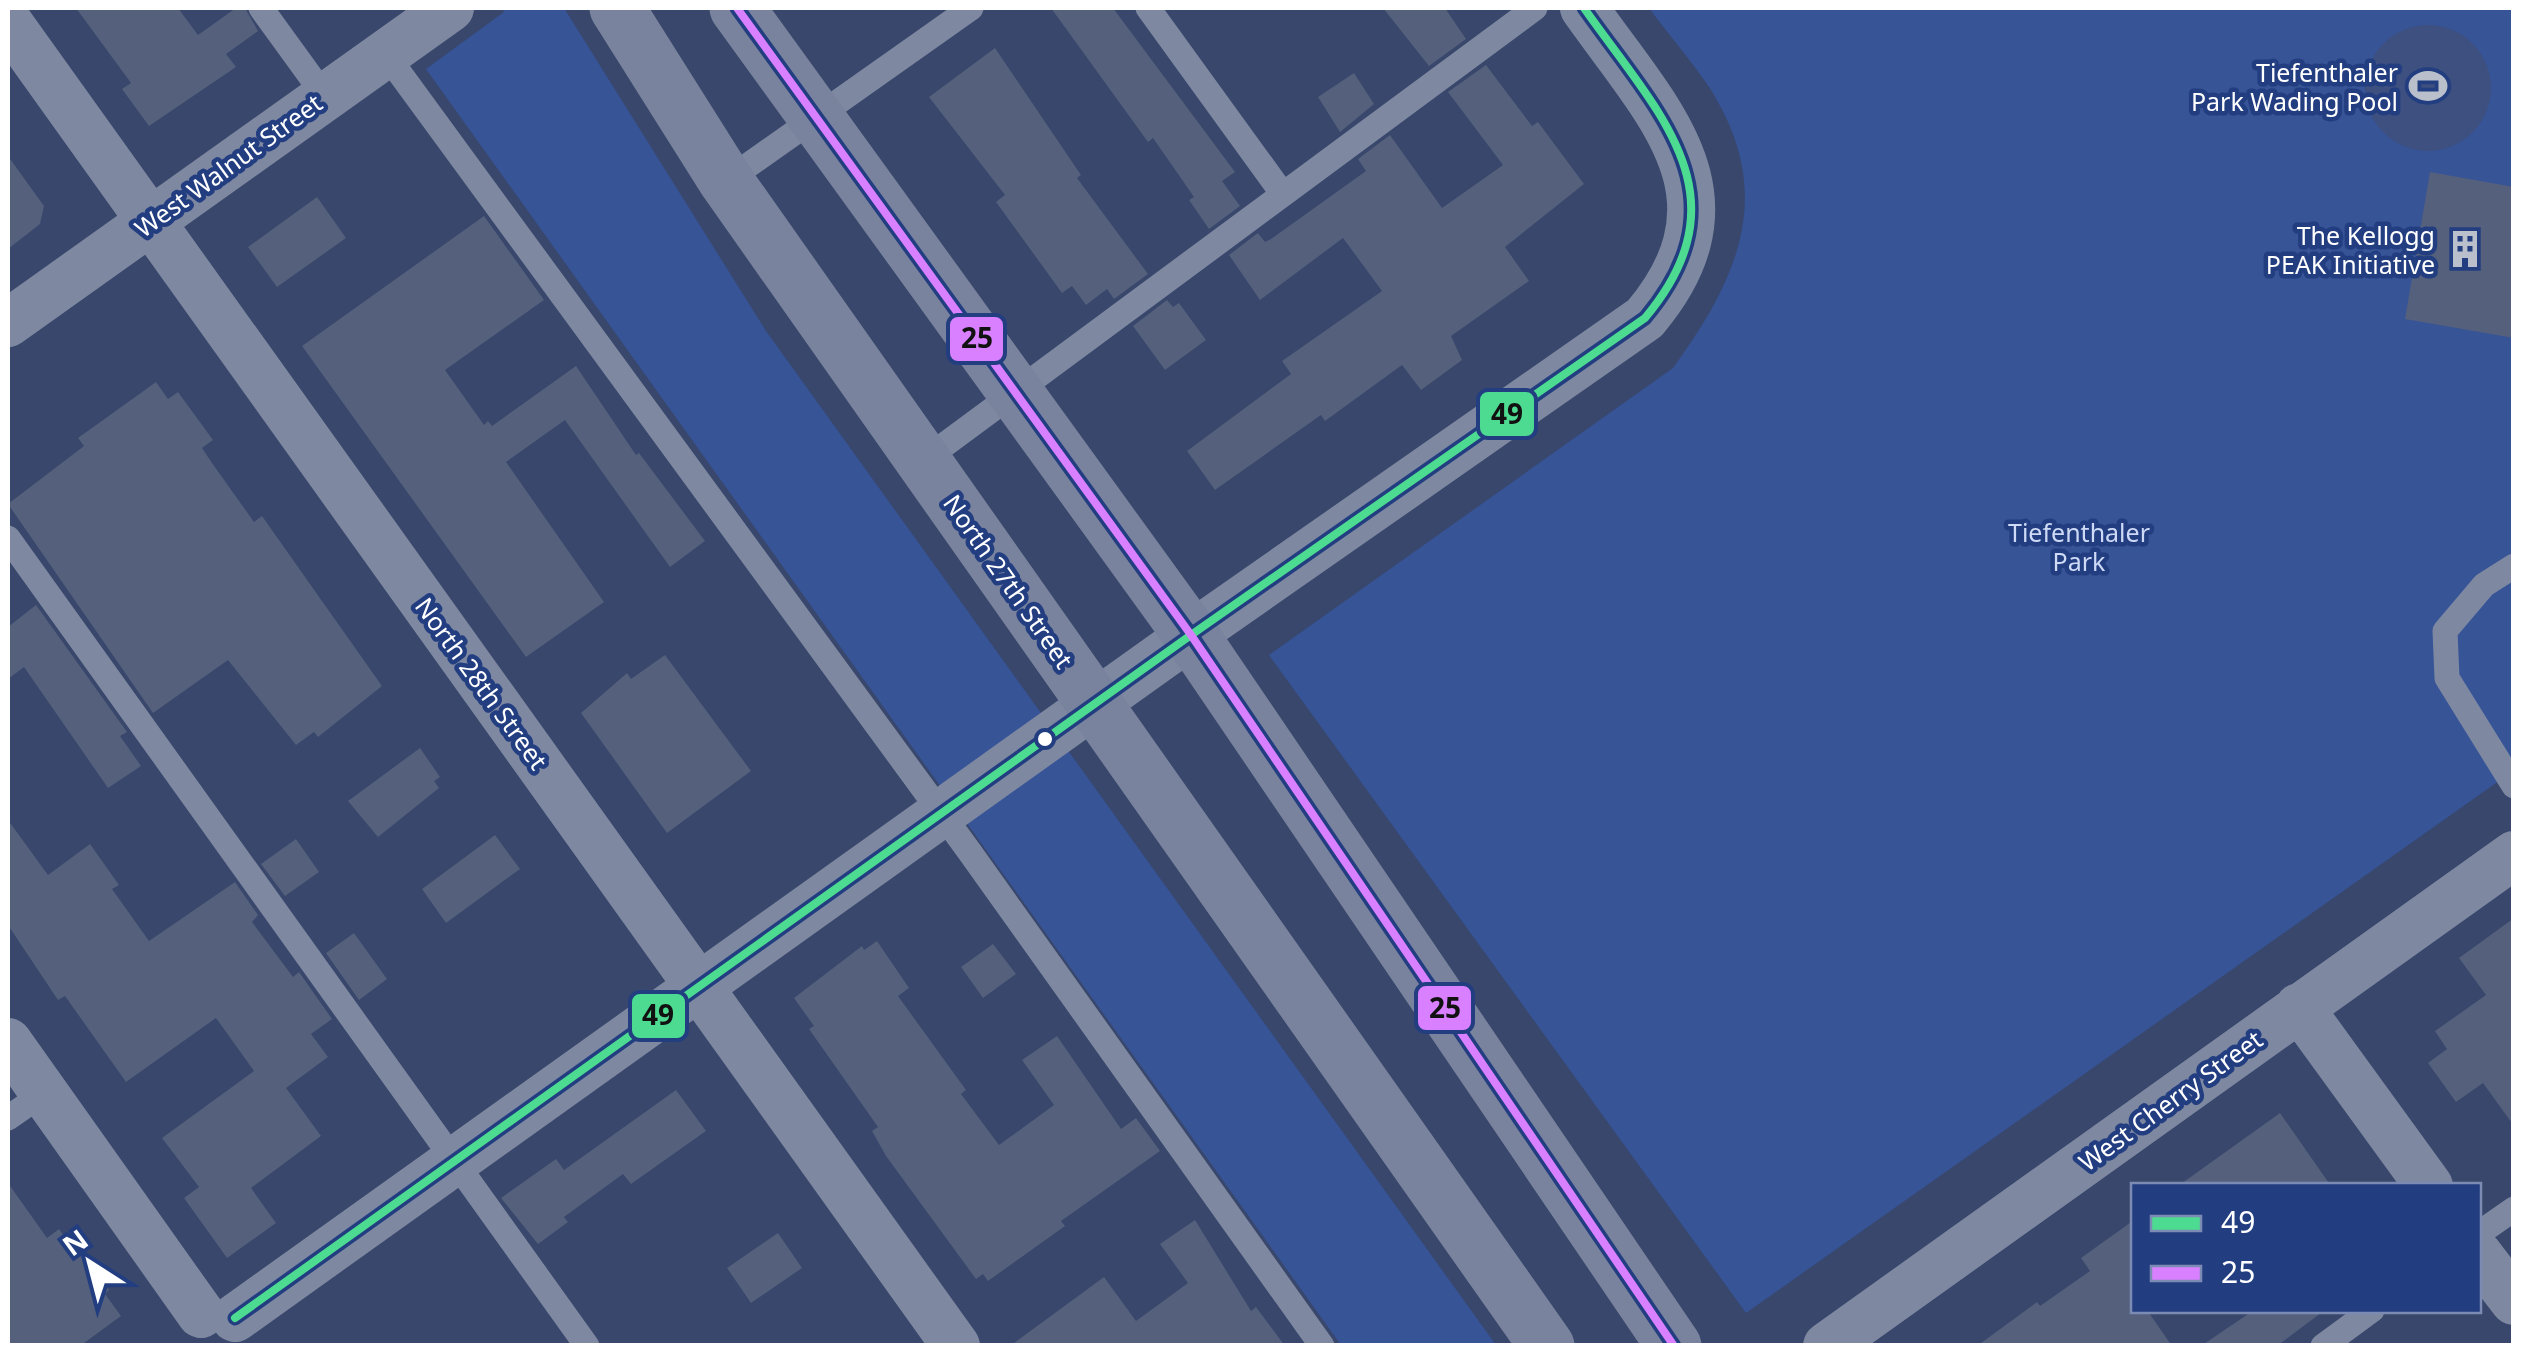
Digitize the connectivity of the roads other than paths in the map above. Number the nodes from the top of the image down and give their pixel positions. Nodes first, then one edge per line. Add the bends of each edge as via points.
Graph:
1 (262, 8) edge
2 (450, 8) edge
3 (617, 8) edge
4 (737, 8) edge
5 (972, 8) edge
6 (1148, 8) edge
7 (1535, 8) edge
8 (1584, 8) edge
9 (8, 22) edge
10 (385, 53) junction
11 (324, 96) junction
12 (818, 120) junction
13 (726, 182) junction
14 (1282, 193) junction
15 (151, 220) junction
16 (8, 323) edge
17 (1014, 391) junction
18 (924, 460) junction
19 (8, 538) edge
20 (2514, 566) edge
21 (1191, 635) junction
22 (1096, 704) junction
23 (2514, 786) edge
24 (942, 814) junction
25 (2514, 855) edge
26 (699, 986) junction
27 (2299, 1007) junction
28 (8, 1042) edge
29 (26, 1105) edge
30 (456, 1162) junction
31 (2427, 1183) edge
32 (2514, 1209) edge
33 (2481, 1232) edge
34 (2481, 1258) edge
35 (2514, 1301) edge
36 (2368, 1313) edge
37 (210, 1336) edge
38 (588, 1346) edge
39 (956, 1346) edge
40 (1322, 1346) edge
41 (1548, 1346) edge
42 (1674, 1346) edge
43 (1827, 1346) edge
44 (2322, 1346) edge

1 - 11 lane
2 - 10 street, West Walnut Street
3 - 13 main road, North 27th Street
4 - 12 main road
5 - 12 lane
6 - 14 lane
7 - 14 lane
8 - 21 street via 1690,170 1690,233 1677,270 1645,318
9 - 15 street, North 28th Street
10 - 11 street, West Walnut Street
10 - 24 lane
11 - 15 street, West Walnut Street
12 - 13 lane
12 - 17 main road
13 - 18 main road, North 27th Street
14 - 17 lane
15 - 16 street, West Walnut Street
15 - 26 street, North 28th Street
17 - 18 lane
17 - 21 main road
18 - 22 main road, North 27th Street
19 - 30 lane
20 - 23 lane via 2484,584 2445,631 2447,678
21 - 22 street
21 - 42 main road
22 - 24 street
22 - 41 main road, North 27th Street
24 - 26 street
24 - 40 lane
25 - 27 street, West Cherry Street
26 - 30 street
26 - 39 street, North 28th Street
27 - 31 street
27 - 43 street, West Cherry Street
28 - 29 street
29 - 37 street
30 - 37 street
30 - 38 lane
32 - 33 lane
34 - 35 street
36 - 44 lane

